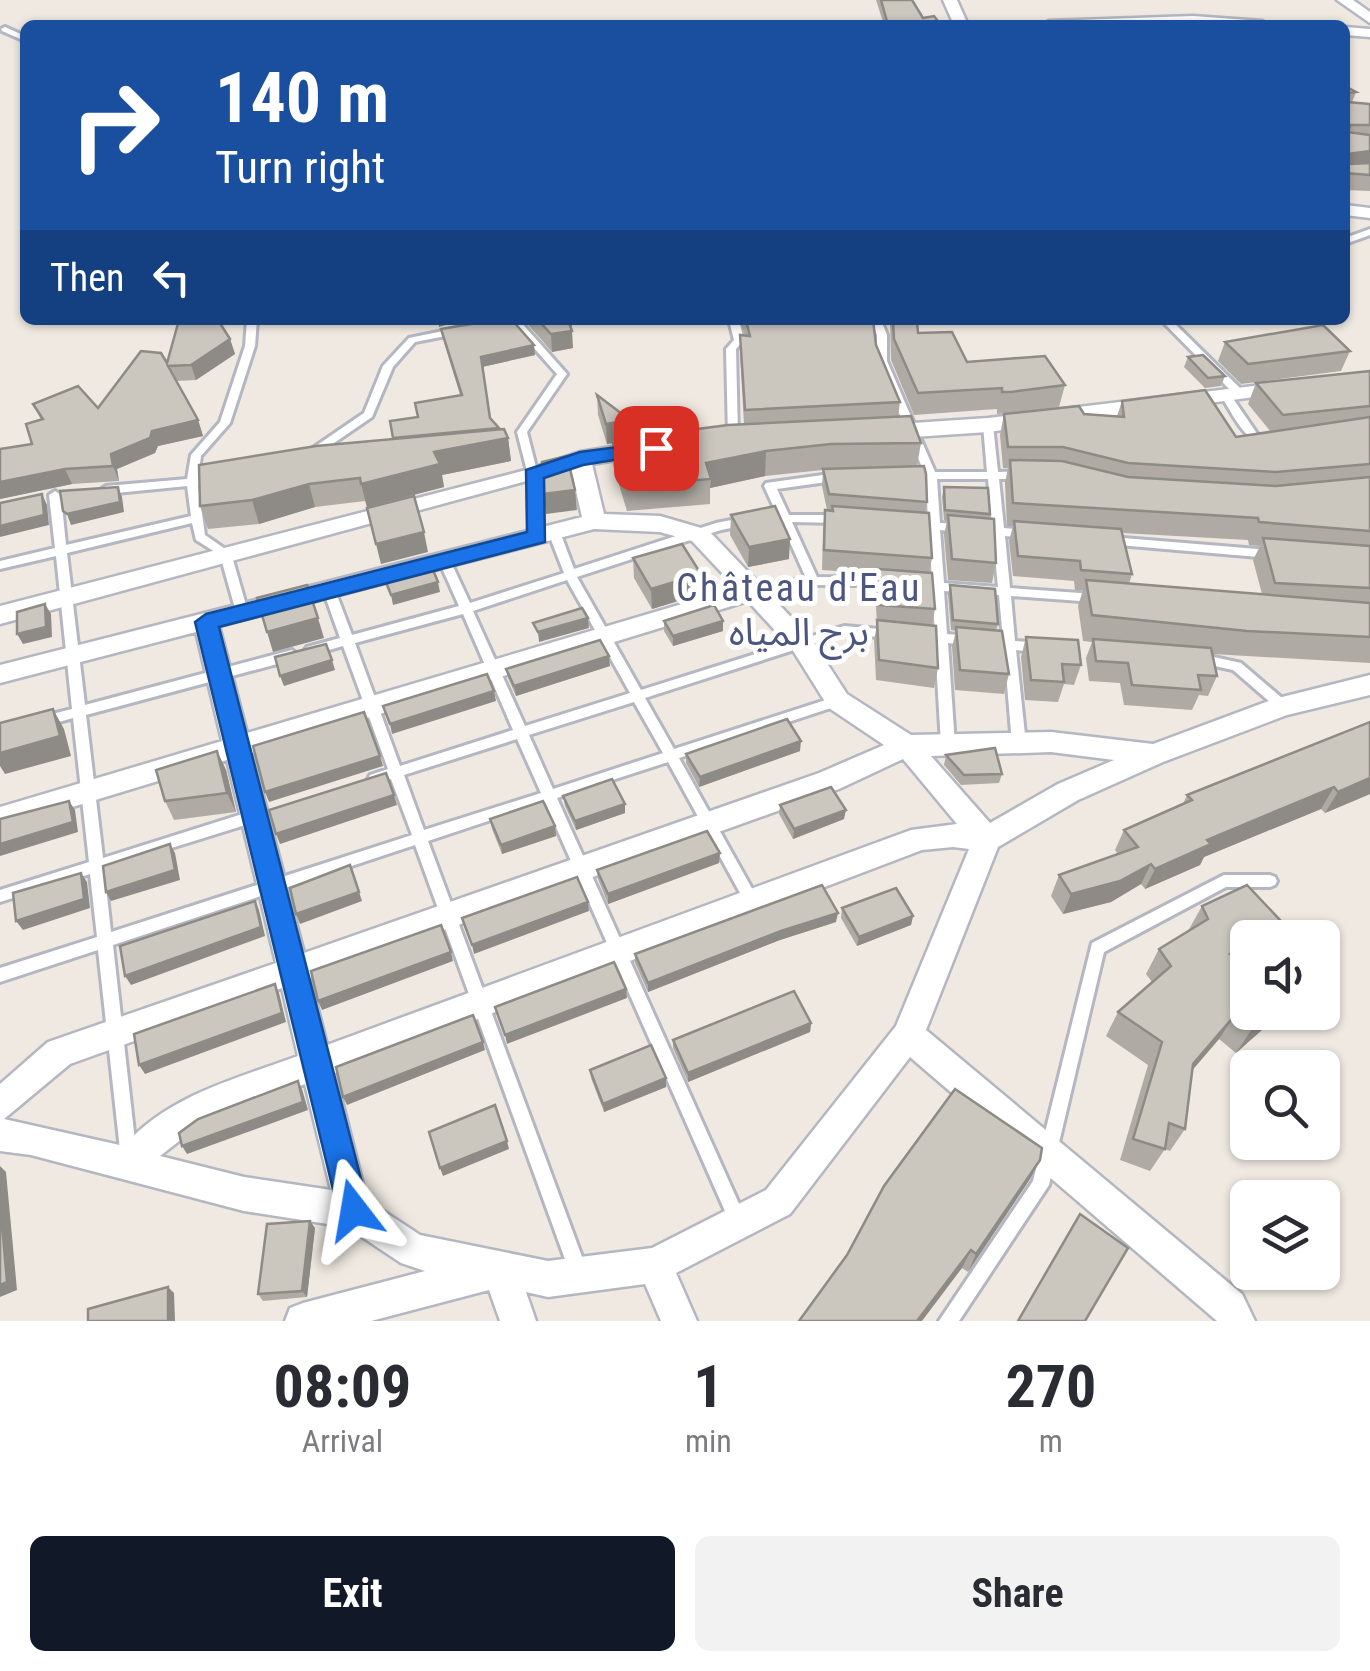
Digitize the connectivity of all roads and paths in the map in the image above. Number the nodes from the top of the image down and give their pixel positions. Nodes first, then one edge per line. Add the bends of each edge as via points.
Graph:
1 (1344, 0) edge
2 (1370, 19) edge
3 (6, 28) dead end
4 (20, 36) edge
5 (252, 325) edge
6 (518, 325) edge
7 (736, 325) edge
8 (878, 325) edge
9 (1170, 325) edge
10 (474, 327) edge
11 (1314, 384) edge
12 (1233, 395) junction
13 (988, 425) junction
14 (914, 430) junction
15 (860, 432) edge
16 (732, 437) edge
17 (525, 443) junction
18 (507, 444) edge
19 (676, 445) edge
20 (1280, 446) edge
21 (580, 459) junction
22 (330, 460) edge
23 (534, 475) junction
24 (993, 475) junction
25 (897, 476) edge
26 (931, 476) junction
27 (1041, 476) edge
28 (846, 477) edge
29 (226, 478) edge
30 (192, 484) junction
31 (93, 491) edge
32 (73, 492) edge
33 (55, 495) junction
34 (36, 499) edge
35 (784, 515) junction
36 (194, 519) junction
37 (859, 520) edge
38 (594, 521) junction
39 (897, 523) edge
40 (934, 526) junction
41 (998, 532) junction
42 (546, 534) junction
43 (700, 535) junction
44 (1036, 535) edge
45 (1093, 540) edge
46 (61, 550) junction
47 (226, 553) junction
48 (1284, 555) edge
49 (445, 560) junction
50 (0, 564) edge
51 (570, 576) junction
52 (813, 581) junction
53 (938, 586) junction
54 (328, 590) junction
55 (751, 592) junction
56 (1004, 592) junction
57 (66, 597) junction
58 (1117, 600) edge
59 (466, 609) junction
60 (242, 612) junction
61 (0, 615) edge
62 (206, 622) junction
63 (941, 638) junction
64 (606, 639) junction
65 (347, 640) junction
66 (802, 643) junction
67 (1007, 645) junction
68 (1066, 650) edge
69 (73, 656) junction
70 (1184, 658) edge
71 (494, 672) junction
72 (0, 674) edge
73 (220, 676) junction
74 (1370, 686) edge
75 (638, 697) junction
76 (838, 700) junction
77 (1284, 706) junction
78 (372, 709) junction
79 (79, 712) junction
80 (32, 725) edge
81 (522, 733) junction
82 (1019, 744) junction
83 (948, 745) junction
84 (907, 746) junction
85 (238, 748) junction
86 (671, 756) junction
87 (1154, 756) junction
88 (396, 772) junction
89 (361, 784) edge
90 (88, 792) junction
91 (550, 795) junction
92 (264, 814) junction
93 (0, 818) edge
94 (709, 823) junction
95 (420, 838) junction
96 (987, 839) junction
97 (96, 866) junction
98 (582, 868) junction
99 (1270, 881) dead end
100 (272, 886) junction
101 (0, 896) edge
102 (750, 898) junction
103 (448, 915) junction
104 (105, 941) junction
105 (618, 949) junction
106 (293, 970) junction
107 (0, 976) edge
108 (480, 1002) junction
109 (115, 1033) junction
110 (908, 1034) junction
111 (317, 1064) junction
112 (0, 1106) edge
113 (0, 1135) edge
114 (1048, 1154) junction
115 (130, 1166) junction
116 (354, 1210) junction
117 (738, 1222) junction
118 (655, 1265) junction
119 (500, 1269) junction
120 (580, 1275) junction
121 (303, 1321) edge
122 (518, 1321) edge
123 (680, 1321) edge
124 (948, 1321) edge
125 (1238, 1321) edge

1 - 2 street
3 - 4 lane
5 - 30 lane via 225,423 196,455
6 - 17 lane via 562,374 522,432
7 - 16 lane
8 - 14 lane via 882,361
9 - 12 lane
10 - 22 lane via 412,340 388,366 368,415 297,464
11 - 12 street
12 - 13 street
12 - 20 lane via 1254,437
13 - 14 street
13 - 24 lane
14 - 15 street
14 - 26 lane
17 - 18 lane
17 - 23 lane
19 - 21 street
21 - 23 street
21 - 38 street
23 - 42 lane
23 - 47 street
24 - 26 lane
24 - 27 lane
24 - 41 lane
25 - 26 lane
26 - 40 lane
28 - 35 lane via 770,486
29 - 30 lane
30 - 31 lane
30 - 36 lane
32 - 33 lane
33 - 34 lane
33 - 46 lane
35 - 37 lane
35 - 43 lane
35 - 52 lane
36 - 46 lane
36 - 47 lane via 203,541
38 - 42 street
38 - 43 street via 660,524
39 - 40 lane
40 - 41 lane
40 - 53 lane
41 - 44 lane
41 - 56 lane
42 - 49 street
42 - 51 lane
43 - 51 lane
43 - 55 street
45 - 48 lane
46 - 50 lane
46 - 57 lane
47 - 57 street
47 - 60 lane
49 - 54 street
49 - 59 lane
51 - 59 lane
51 - 64 lane
52 - 53 lane
52 - 55 lane
53 - 56 lane
53 - 63 lane
54 - 60 street
54 - 65 lane
55 - 64 street
55 - 66 street
56 - 58 lane
56 - 67 lane
57 - 61 street
57 - 69 lane
59 - 65 lane
59 - 71 lane
60 - 62 street
62 - 69 street
62 - 73 street
63 - 66 lane via 844,630
63 - 67 lane
63 - 83 lane
64 - 71 street
64 - 75 lane
65 - 73 lane
65 - 78 lane
66 - 75 lane
66 - 76 street
67 - 68 lane
67 - 82 lane
69 - 72 street
69 - 79 lane
70 - 77 lane via 1237,666
71 - 78 street
71 - 81 lane
73 - 79 lane
73 - 85 street
74 - 77 street
75 - 81 lane
75 - 86 lane
76 - 84 street
76 - 86 lane
77 - 87 street
78 - 85 street
78 - 88 lane
79 - 80 lane
79 - 90 lane
81 - 88 lane
81 - 91 lane
82 - 83 street
82 - 87 street
83 - 84 street
84 - 94 street
84 - 96 street
85 - 90 street
85 - 92 street
86 - 91 lane
86 - 94 lane
87 - 96 street via 1068,792
88 - 89 lane
88 - 95 lane
90 - 93 street
90 - 97 lane
91 - 95 lane
91 - 98 lane
92 - 97 lane
92 - 100 street
94 - 98 street
94 - 102 lane
95 - 100 lane
95 - 103 lane
96 - 102 street via 921,838
96 - 110 street
97 - 101 lane
97 - 104 lane
98 - 103 street
98 - 105 lane
99 - 114 lane via 1224,881 1097,948
100 - 104 lane
100 - 106 street
102 - 105 street
103 - 106 street
103 - 108 lane
104 - 107 lane
104 - 109 lane
105 - 108 street
105 - 117 lane
106 - 109 street
106 - 111 street
108 - 111 street
108 - 120 lane
109 - 112 street via 58,1053
109 - 115 lane
110 - 114 street
110 - 117 street via 778,1202
111 - 115 street via 190,1112 154,1137
111 - 116 street
113 - 115 street
114 - 124 lane via 1040,1185
114 - 125 street
115 - 116 street via 244,1194
116 - 119 street via 412,1250
117 - 118 street
118 - 120 street
118 - 123 street
119 - 120 street via 548,1280
119 - 121 street
119 - 122 street

